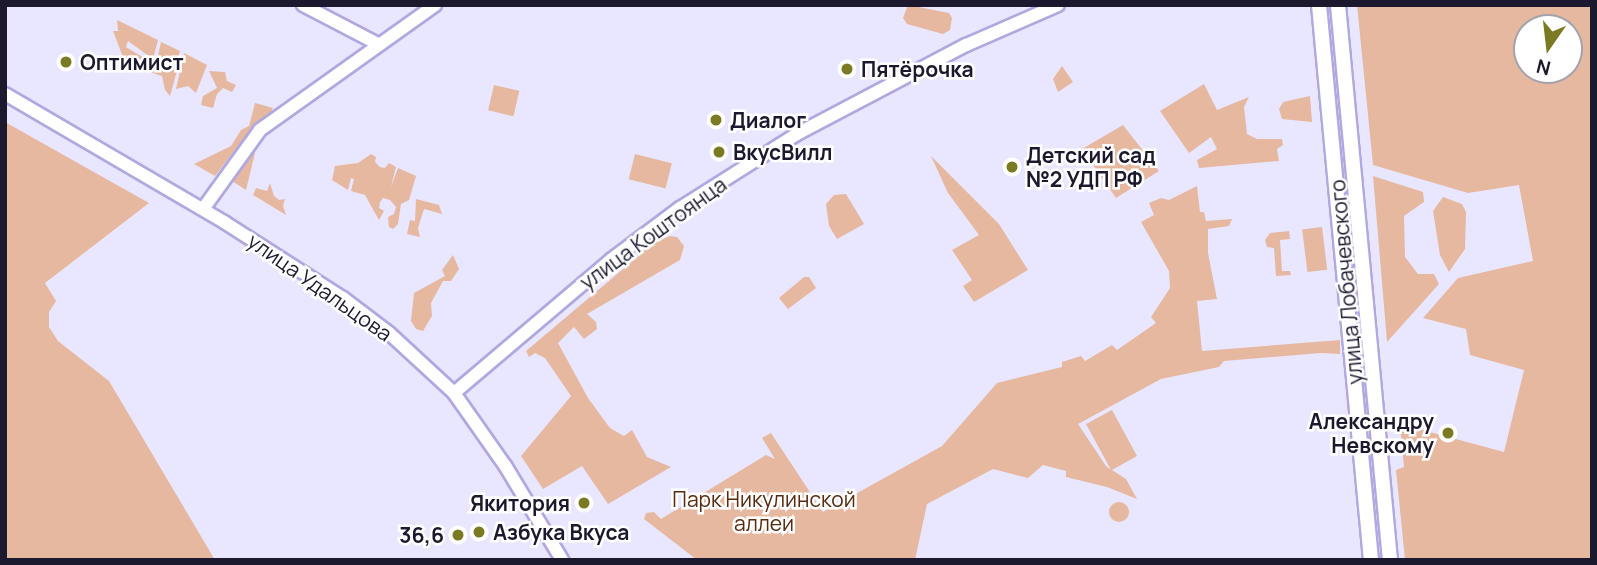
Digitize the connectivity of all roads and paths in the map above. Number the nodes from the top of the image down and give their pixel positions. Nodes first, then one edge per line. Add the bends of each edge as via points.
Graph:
1 (303, 5) edge
2 (435, 5) edge
3 (1058, 5) edge
4 (1319, 5) edge
5 (1338, 5) edge
6 (378, 44) junction
7 (5, 94) edge
8 (203, 209) junction
9 (454, 393) junction
10 (1375, 395) junction
11 (1356, 397) junction
12 (562, 560) edge
13 (1371, 560) edge
14 (1390, 560) edge

1 - 6 street
2 - 6 street
3 - 9 street, улица Коштоянца via 967,46 797,134 680,208 611,259
4 - 11 main road, улица Лобачевского
5 - 10 main road, улица Лобачевского
6 - 8 street via 260,130
7 - 8 street, улица Удальцова
8 - 9 street, улица Удальцова via 343,298
9 - 12 street, улица Удальцова
10 - 11 street via 1362,386
10 - 14 main road, улица Лобачевского
11 - 13 main road, улица Лобачевского

